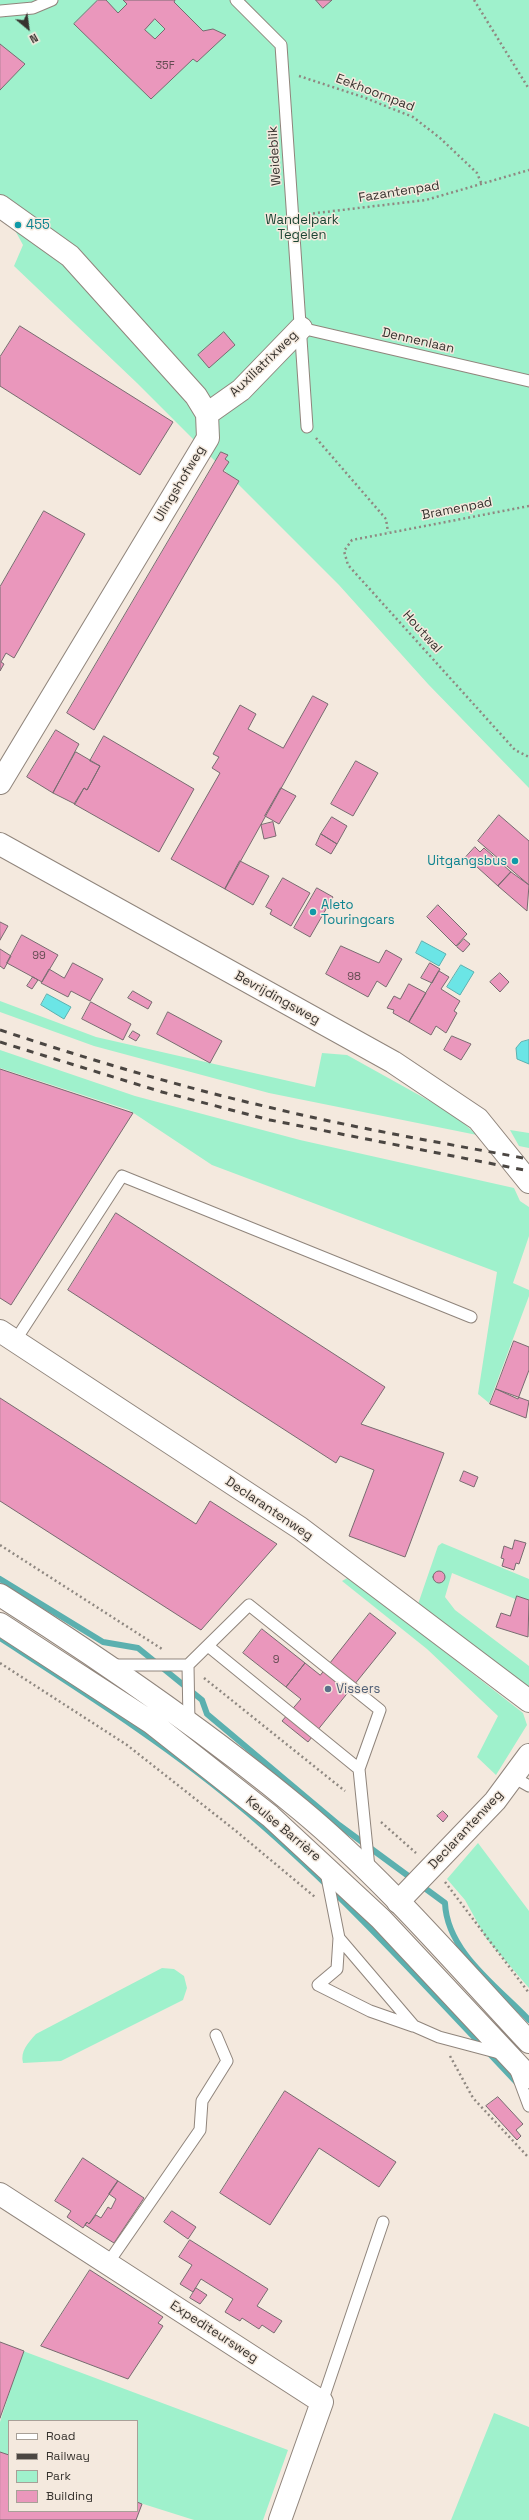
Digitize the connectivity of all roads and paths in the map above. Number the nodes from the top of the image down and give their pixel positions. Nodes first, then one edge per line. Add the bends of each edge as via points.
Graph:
1 (52, 0) edge
2 (236, 0) edge
3 (474, 0) edge
4 (0, 11) edge
5 (284, 71) junction
6 (529, 88) edge
7 (529, 170) edge
8 (482, 185) junction
9 (0, 206) edge
10 (293, 216) junction
11 (301, 328) junction
12 (529, 381) edge
13 (207, 414) junction
14 (307, 427) joint
15 (529, 506) edge
16 (388, 532) junction
17 (529, 757) edge
18 (0, 783) edge
19 (0, 844) edge
20 (529, 1182) edge
21 (471, 1317) dead end
22 (8, 1336) edge
23 (0, 1545) edge
24 (0, 1595) edge
25 (0, 1624) edge
26 (208, 1646) junction
27 (0, 1663) edge
28 (110, 1665) junction
29 (188, 1665) junction
30 (529, 1701) edge
31 (189, 1723) junction
32 (529, 1755) edge
33 (358, 1769) junction
34 (521, 1782) edge
35 (324, 1864) junction
36 (369, 1873) junction
37 (398, 1902) junction
38 (336, 1915) junction
39 (339, 1938) junction
40 (414, 2026) junction
41 (216, 2035) dead end
42 (439, 2037) junction
43 (529, 2042) edge
44 (510, 2056) junction
45 (529, 2077) edge
46 (529, 2106) edge
47 (529, 2158) edge
48 (0, 2194) edge
49 (383, 2222) dead end
50 (108, 2263) junction
51 (322, 2402) junction
52 (280, 2520) edge

1 - 4 lane via 32,8
2 - 5 lane, Weideblik via 281,44
3 - 6 path
5 - 8 path, Eekhoornpad via 363,97 413,117 451,148 476,173
5 - 10 lane, Weideblik
7 - 8 path, Fazantenpad
8 - 10 path, Fazantenpad via 426,200
9 - 13 street, Ulingshofweg via 70,256 196,396
10 - 11 lane, Weideblik
11 - 12 lane, Dennenlaan
11 - 13 street, Auxiliatrixweg via 241,390
11 - 14 lane, Weideblik
13 - 18 street, Ulingshofweg via 208,438
14 - 16 path via 386,519
15 - 16 path, Bramenpad
16 - 17 path, Houtwal via 352,540 344,551 348,565 515,750
19 - 20 street, Bevrijdingsweg via 392,1062 478,1118
21 - 22 lane via 122,1176
22 - 30 street, Declarantenweg via 300,1528
23 - 29 path
24 - 28 street, Keulse Barrière
25 - 35 street, Keulse Barrière via 152,1723 270,1816
26 - 29 lane
26 - 33 lane
26 - 33 lane via 248,1605 380,1710
27 - 38 path via 127,1745 236,1831
28 - 29 lane
28 - 31 street, Keulse Barrière
29 - 31 lane
31 - 36 street, Keulse Barrière via 302,1810
32 - 34 street, Declarantenweg
33 - 36 lane
34 - 37 street, Declarantenweg via 495,1801
35 - 38 lane
35 - 44 street, Keulse Barrière via 381,1918
36 - 37 street, Keulse Barrière
37 - 43 street, Keulse Barrière
38 - 39 lane
39 - 40 lane
39 - 40 lane via 336,1969 318,1985 370,2011
40 - 42 lane
41 - 50 lane via 227,2061 202,2101 200,2130
42 - 44 lane
42 - 47 path via 473,2098
44 - 45 street, Keulse Barrière
44 - 46 lane
48 - 50 street, Expediteursweg
49 - 51 lane
50 - 51 street, Expediteursweg
51 - 52 street

